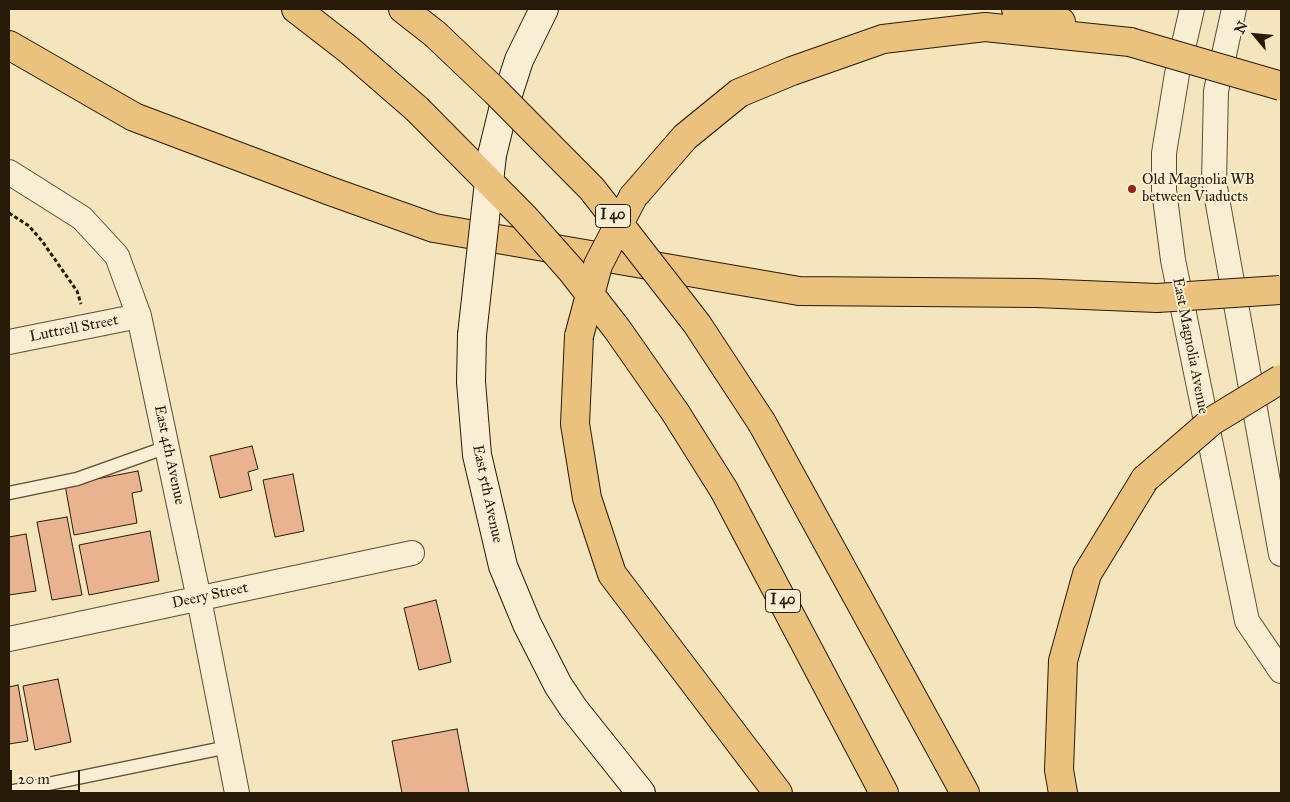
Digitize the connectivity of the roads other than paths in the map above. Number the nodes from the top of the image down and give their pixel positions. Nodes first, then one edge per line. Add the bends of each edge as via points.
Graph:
1 (296, 9) edge
2 (403, 9) edge
3 (544, 9) edge
4 (1016, 9) edge
5 (1192, 9) edge
6 (1234, 9) edge
7 (1130, 42) junction
8 (9, 45) edge
9 (1281, 86) edge
10 (9, 172) edge
11 (1281, 290) edge
12 (139, 316) junction
13 (9, 342) edge
14 (1281, 379) edge
15 (167, 447) junction
16 (9, 493) edge
17 (412, 553) dead end
18 (1281, 554) edge
19 (199, 599) junction
20 (9, 639) edge
21 (1281, 671) edge
22 (228, 747) junction
23 (9, 792) edge
24 (237, 793) edge
25 (641, 793) edge
26 (778, 793) edge
27 (884, 793) edge
28 (966, 793) edge
29 (1063, 793) edge

1 - 27 highway, I 40, bridge via 417,109 518,211 571,270 617,329 724,490
2 - 28 highway, I 40, bridge via 495,90 592,189 697,324 762,423
3 - 25 main road, East 5th Avenue, bridge via 519,60 492,155 472,335 471,382 477,455 503,566 527,624 558,685
4 - 7 highway
5 - 21 street, East Magnolia Avenue via 1164,153 1164,190 1173,260 1247,621
6 - 18 street via 1216,91 1214,182
7 - 9 highway, bridge
7 - 26 highway, bridge via 985,27 883,39 739,93 685,137 633,197 598,265 578,336 575,424 587,498 612,574
8 - 11 highway, bridge via 134,116 434,228 799,291 1036,293 1158,298
10 - 12 street, East 4th Avenue via 82,218 117,256
12 - 13 street, Luttrell Street
12 - 15 street, East 4th Avenue
14 - 29 highway, bridge via 1212,421 1145,479 1087,574 1063,660 1059,770
15 - 16 lane via 77,480
15 - 19 street, East 4th Avenue
17 - 19 street, Deery Street
19 - 20 street, Deery Street
19 - 22 street, East 4th Avenue
22 - 23 lane
22 - 24 street, East 4th Avenue

